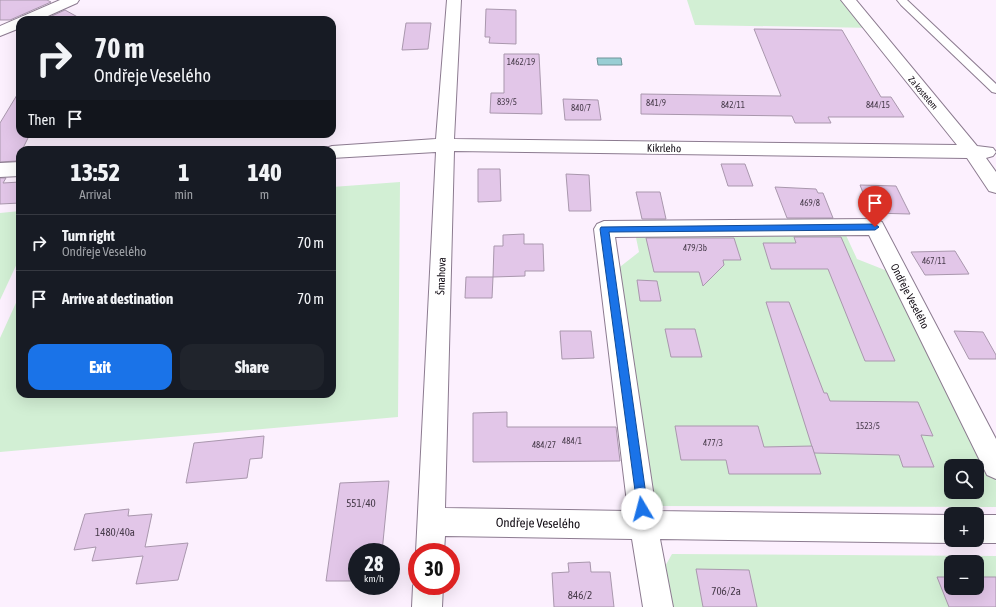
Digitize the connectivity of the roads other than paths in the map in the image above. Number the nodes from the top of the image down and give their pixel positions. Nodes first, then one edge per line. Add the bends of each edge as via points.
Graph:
1 (72, 0) edge
2 (454, 0) edge
3 (848, 0) edge
4 (902, 0) edge
5 (36, 16) edge
6 (16, 25) edge
7 (0, 32) edge
8 (996, 90) edge
9 (445, 145) junction
10 (336, 152) edge
11 (985, 152) edge
12 (16, 169) edge
13 (0, 170) edge
14 (996, 186) edge
15 (996, 466) edge
16 (432, 522) junction
17 (644, 525) junction
18 (944, 529) edge
19 (984, 529) edge
20 (996, 529) edge
21 (431, 543) edge
22 (428, 595) edge
23 (427, 607) edge
24 (658, 607) edge

1 - 5 street
2 - 9 street, Šmahova
3 - 11 street, Za kostelem
4 - 8 lane
6 - 7 street
9 - 10 street, Kikrleho
9 - 11 street, Kikrleho
9 - 16 street, Šmahova
11 - 14 street, Za kostelem
12 - 13 street
15 - 17 street, Ondřeje Veselého via 875,227 604,229
16 - 17 street, Ondřeje Veselého
16 - 21 street, Šmahova
17 - 18 street, Ondřeje Veselého
17 - 24 street, Ondřeje Veselého
19 - 20 street
22 - 23 street

